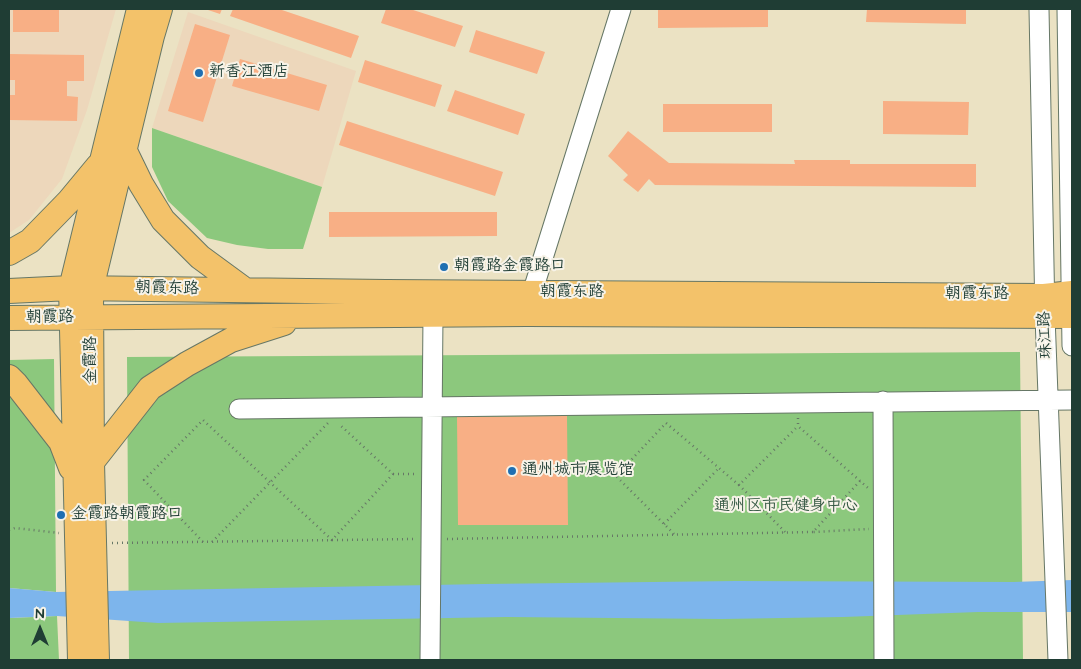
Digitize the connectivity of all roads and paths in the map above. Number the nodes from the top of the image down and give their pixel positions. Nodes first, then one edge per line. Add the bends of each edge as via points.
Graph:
1 (139, 9) edge
2 (160, 9) edge
3 (621, 9) edge
4 (1039, 9) edge
5 (1067, 9) edge
6 (124, 149) junction
7 (101, 163) junction
8 (9, 253) edge
9 (81, 288) junction
10 (245, 290) junction
11 (9, 291) edge
12 (529, 303) junction
13 (1072, 305) edge
14 (1045, 306) junction
15 (433, 315) junction
16 (305, 316) junction
17 (9, 318) edge
18 (82, 318) junction
19 (1072, 346) edge
20 (9, 377) edge
21 (1072, 400) edge
22 (883, 401) junction
23 (798, 404) junction
24 (432, 407) junction
25 (239, 409) dead end
26 (798, 426) junction
27 (719, 468) junction
28 (84, 469) junction
29 (393, 474) junction
30 (432, 474) junction
31 (860, 481) junction
32 (269, 482) junction
33 (739, 485) junction
34 (885, 490) junction
35 (664, 524) junction
36 (884, 529) junction
37 (9, 530) edge
38 (785, 532) junction
39 (813, 532) junction
40 (56, 533) dead end
41 (674, 535) junction
42 (431, 539) junction
43 (332, 540) junction
44 (203, 542) junction
45 (212, 542) junction
46 (127, 543) dead end
47 (91, 645) edge
48 (80, 660) edge
49 (430, 660) edge
50 (884, 660) edge
51 (1058, 660) edge

1 - 7 main road, 金霞路
2 - 6 main road, 金霞路
3 - 12 street
4 - 14 street, 珠江路
5 - 13 street, 珠江路
6 - 9 main road, 金霞路
6 - 10 main road via 163,220 200,257
7 - 8 main road via 30,240
7 - 9 main road, 金霞路
9 - 10 main road, 朝霞东路
9 - 11 main road, 朝霞路
9 - 18 main road, 金霞路
10 - 12 main road, 朝霞东路
12 - 14 main road, 朝霞东路
12 - 15 main road, 朝霞东路
13 - 14 main road, 朝霞东路
13 - 19 street, 珠江路
14 - 51 street, 珠江路
15 - 16 main road, 朝霞东路
15 - 24 street
16 - 18 main road, 朝霞东路
16 - 28 main road via 231,340 150,388
17 - 18 main road, 朝霞路
18 - 28 main road, 金霞路
20 - 28 main road
21 - 22 street
22 - 23 street
22 - 34 street
23 - 24 street
23 - 26 path
24 - 25 street
24 - 30 street
26 - 31 path
26 - 33 path
27 - 33 path
27 - 35 path
27 - 35 path via 666,423 616,476
28 - 47 main road, 金霞路 via 94,566
28 - 47 main road, 金霞路 via 77,583
29 - 30 path
29 - 32 path via 333,418
29 - 43 path
30 - 42 street
31 - 34 path via 873,492
31 - 39 path
32 - 43 path
32 - 44 path via 202,420 144,480
32 - 45 path
33 - 38 path
34 - 36 street
35 - 41 path
36 - 39 path
36 - 50 street
37 - 40 path
38 - 39 path
38 - 41 path
41 - 42 path
42 - 43 path
42 - 49 street
43 - 45 path
44 - 45 path
44 - 46 path
47 - 48 main road, 金霞路

